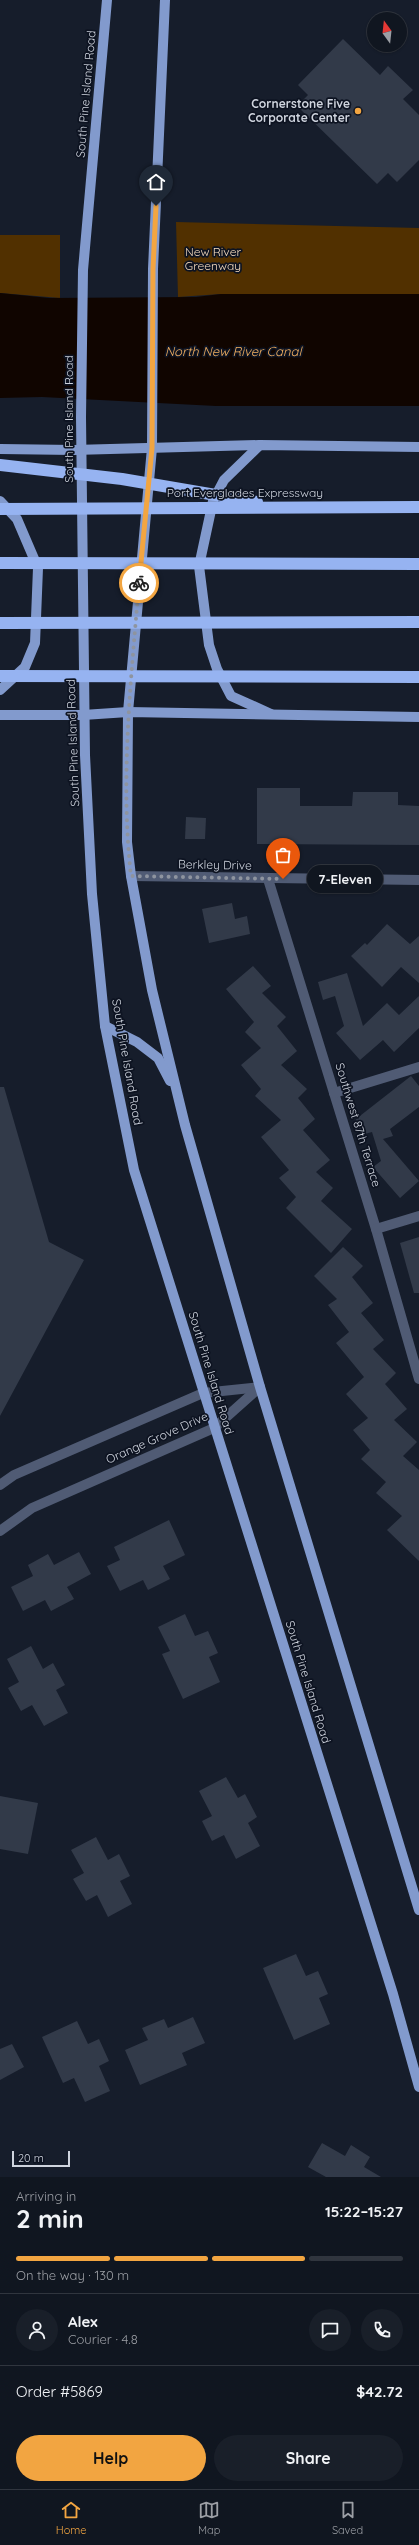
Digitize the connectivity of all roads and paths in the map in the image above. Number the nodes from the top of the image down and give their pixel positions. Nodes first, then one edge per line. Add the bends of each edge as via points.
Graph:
1 (107, 0) edge
2 (164, 0) edge
3 (260, 445) junction
4 (419, 447) edge
5 (152, 448) junction
6 (0, 449) edge
7 (82, 450) junction
8 (0, 465) edge
9 (0, 501) edge
10 (289, 507) junction
11 (419, 507) edge
12 (0, 509) edge
13 (0, 563) edge
14 (419, 564) edge
15 (419, 622) edge
16 (0, 623) edge
17 (0, 676) edge
18 (419, 677) edge
19 (0, 690) edge
20 (128, 712) junction
21 (0, 715) edge
22 (83, 715) junction
23 (276, 716) junction
24 (419, 717) edge
25 (131, 876) junction
26 (268, 879) junction
27 (419, 880) edge
28 (105, 1026) junction
29 (419, 1067) edge
30 (176, 1093) junction
31 (334, 1093) junction
32 (419, 1216) edge
33 (376, 1229) junction
34 (416, 1361) edge
35 (419, 1379) edge
36 (260, 1387) junction
37 (203, 1393) junction
38 (214, 1428) junction
39 (0, 1485) edge
40 (0, 1531) edge
41 (419, 1910) edge
42 (419, 2087) edge

1 - 7 main road, South Pine Island Road via 82,270
2 - 5 main road via 153,269
3 - 4 main road
3 - 5 main road
3 - 23 main road via 224,480 213,501 199,566 209,646 217,669 231,696
5 - 7 main road
5 - 20 main road
6 - 7 main road
7 - 22 main road, South Pine Island Road
8 - 10 highway via 122,478
9 - 19 main road via 17,519 38,568 35,643 25,667
10 - 11 highway, Port Everglades Expressway
10 - 12 highway, Port Everglades Expressway
13 - 14 highway
15 - 16 highway
17 - 18 highway
20 - 22 main road
20 - 23 main road
20 - 25 main road via 127,842
21 - 22 main road
22 - 28 main road, South Pine Island Road via 92,894
23 - 24 main road
25 - 26 street, Berkley Drive
25 - 30 main road via 140,934
26 - 27 street, Berkley Drive
26 - 31 street, Southwest 87th Terrace
28 - 30 main road via 137,1042 158,1058
28 - 37 main road, South Pine Island Road via 134,1170
29 - 31 street
30 - 36 main road
31 - 33 street, Southwest 87th Terrace
32 - 33 street
33 - 34 street, Southwest 87th Terrace
34 - 35 street, Southwest 87th Terrace
36 - 37 street, Orange Grove Drive
36 - 38 street, Orange Grove Drive
36 - 41 main road
37 - 38 main road, South Pine Island Road
37 - 39 street, Orange Grove Drive via 14,1475
38 - 40 street, Orange Grove Drive via 32,1508
38 - 42 main road, South Pine Island Road via 393,1994

